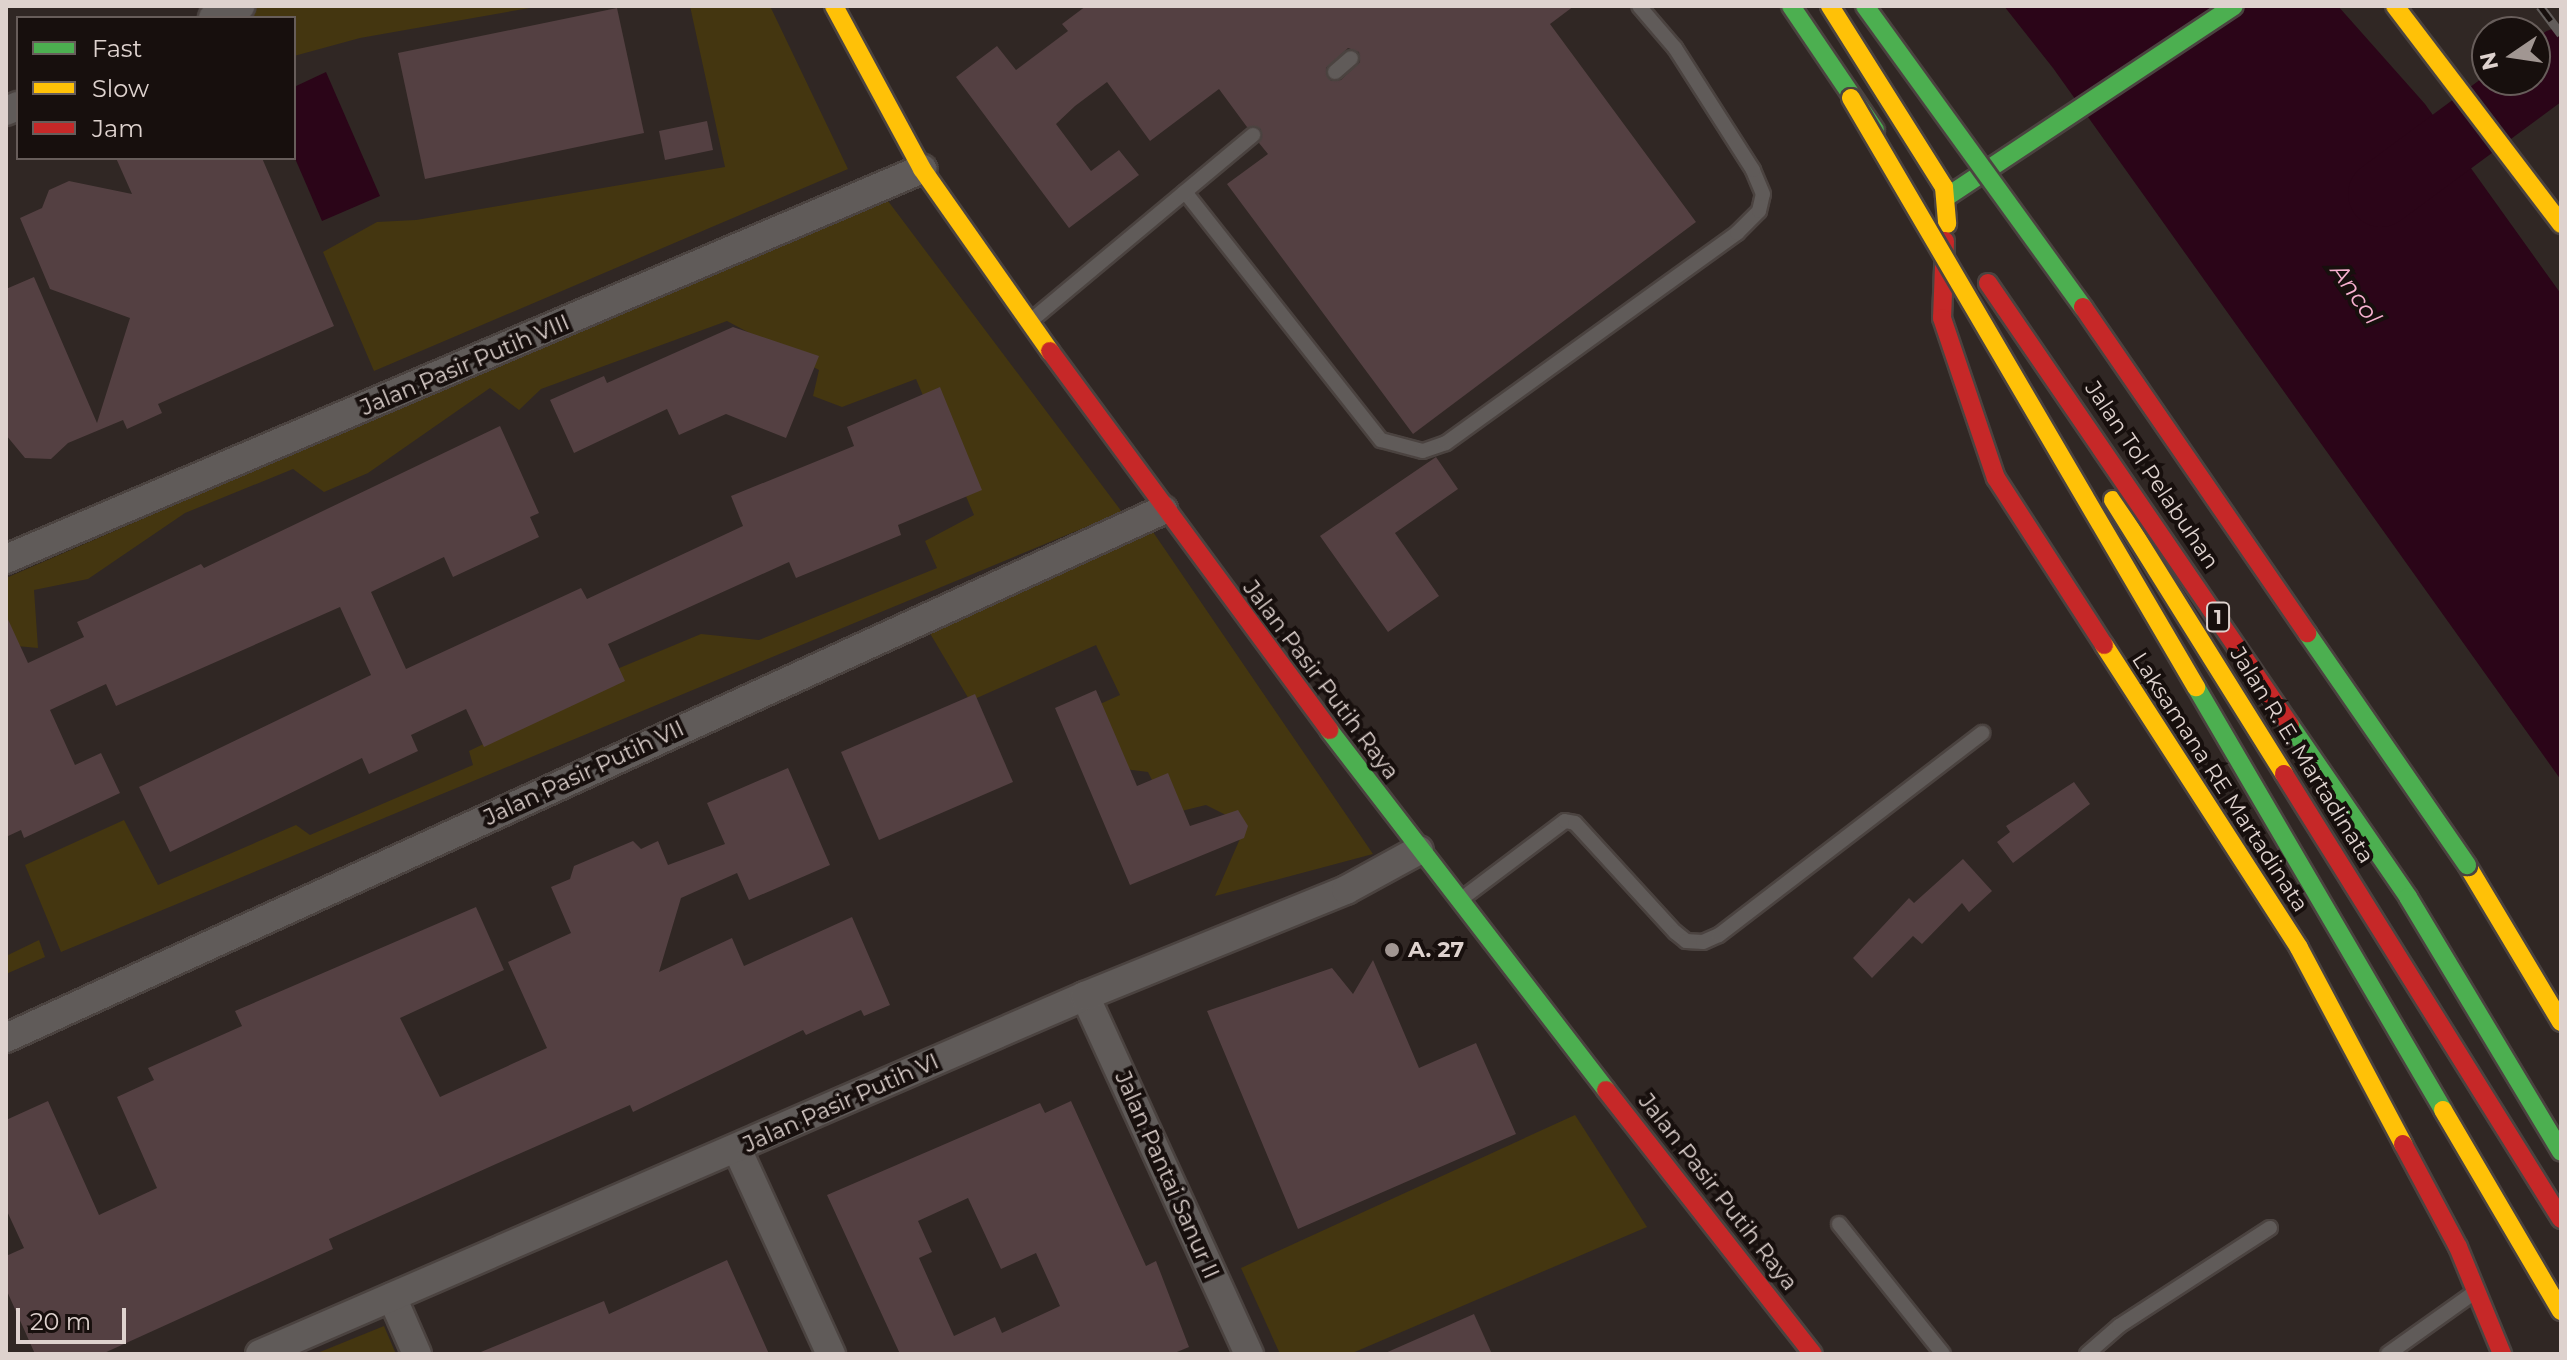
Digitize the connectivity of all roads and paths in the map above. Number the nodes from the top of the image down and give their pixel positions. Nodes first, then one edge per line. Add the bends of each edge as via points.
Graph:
1 (240, 6) edge
2 (834, 6) edge
3 (1639, 6) edge
4 (1779, 6) edge
5 (1791, 6) edge
6 (1830, 6) edge
7 (1865, 6) edge
8 (2234, 6) edge
9 (2395, 6) edge
10 (218, 16) edge
11 (1351, 58) dead end
12 (1335, 72) dead end
13 (1851, 98) junction
14 (1909, 129) junction
15 (1253, 135) dead end
16 (1890, 152) junction
17 (922, 169) junction
18 (1185, 192) junction
19 (1948, 196) junction
20 (2561, 224) edge
21 (1947, 227) junction
22 (1032, 320) junction
23 (1163, 510) junction
24 (6, 559) edge
25 (1982, 733) dead end
26 (1419, 850) junction
27 (1460, 900) junction
28 (1085, 996) junction
29 (2561, 1022) edge
30 (6, 1038) edge
31 (737, 1149) junction
32 (2561, 1152) edge
33 (2561, 1219) edge
34 (1839, 1224) dead end
35 (2270, 1228) dead end
36 (2476, 1291) junction
37 (392, 1297) junction
38 (2561, 1311) edge
39 (260, 1354) edge
40 (417, 1354) edge
41 (831, 1354) edge
42 (1249, 1354) edge
43 (1813, 1354) edge
44 (1943, 1354) edge
45 (2087, 1354) edge
46 (2388, 1354) edge
47 (2502, 1354) edge

1 - 10 street
2 - 17 main road, Jalan Pasir Putih Raya
3 - 18 lane via 1675,48 1753,170 1763,194 1759,211 1737,233 1446,443 1423,451 1381,440
4 - 13 main road, Jalan Tol Pelabuhan / 1
5 - 16 main road
6 - 14 main road
7 - 29 main road, Jalan Tol Pelabuhan, bridge via 2012,204 2467,865
8 - 19 main road
9 - 20 main road
11 - 12 lane
13 - 32 main road, Jalan Tol Pelabuhan / 1, bridge via 2037,348 2408,897
13 - 38 main road, bridge
14 - 16 main road via 1903,149
14 - 19 main road
15 - 18 lane
16 - 21 main road
17 - 22 main road, Jalan Pasir Putih Raya
17 - 24 street, Jalan Pasir Putih VIII
18 - 22 lane
19 - 21 main road, Jalan R. E. Martadinata / 1
21 - 33 main road, Jalan R. E. Martadinata / 1 via 1977,284
21 - 36 main road, Laksamana RE Martadinata via 1942,318 1996,478 2299,948
22 - 23 main road, Jalan Pasir Putih Raya
23 - 26 main road, Jalan Pasir Putih Raya
23 - 30 street, Jalan Pasir Putih VII
25 - 27 lane via 1703,942 1686,941 1675,932 1575,823 1565,821
26 - 27 main road, Jalan Pasir Putih Raya
26 - 28 street, Jalan Pasir Putih VI via 1346,890
27 - 43 main road, Jalan Pasir Putih Raya
28 - 31 street, Jalan Pasir Putih VI
28 - 42 street, Jalan Pantai Sanur II
31 - 37 street, Jalan Pasir Putih VI
31 - 41 street
34 - 44 lane
35 - 45 lane via 2119,1326
36 - 46 lane
36 - 47 main road, Laksamana RE Martadinata
37 - 39 street, Jalan Pasir Putih VI
37 - 40 street

